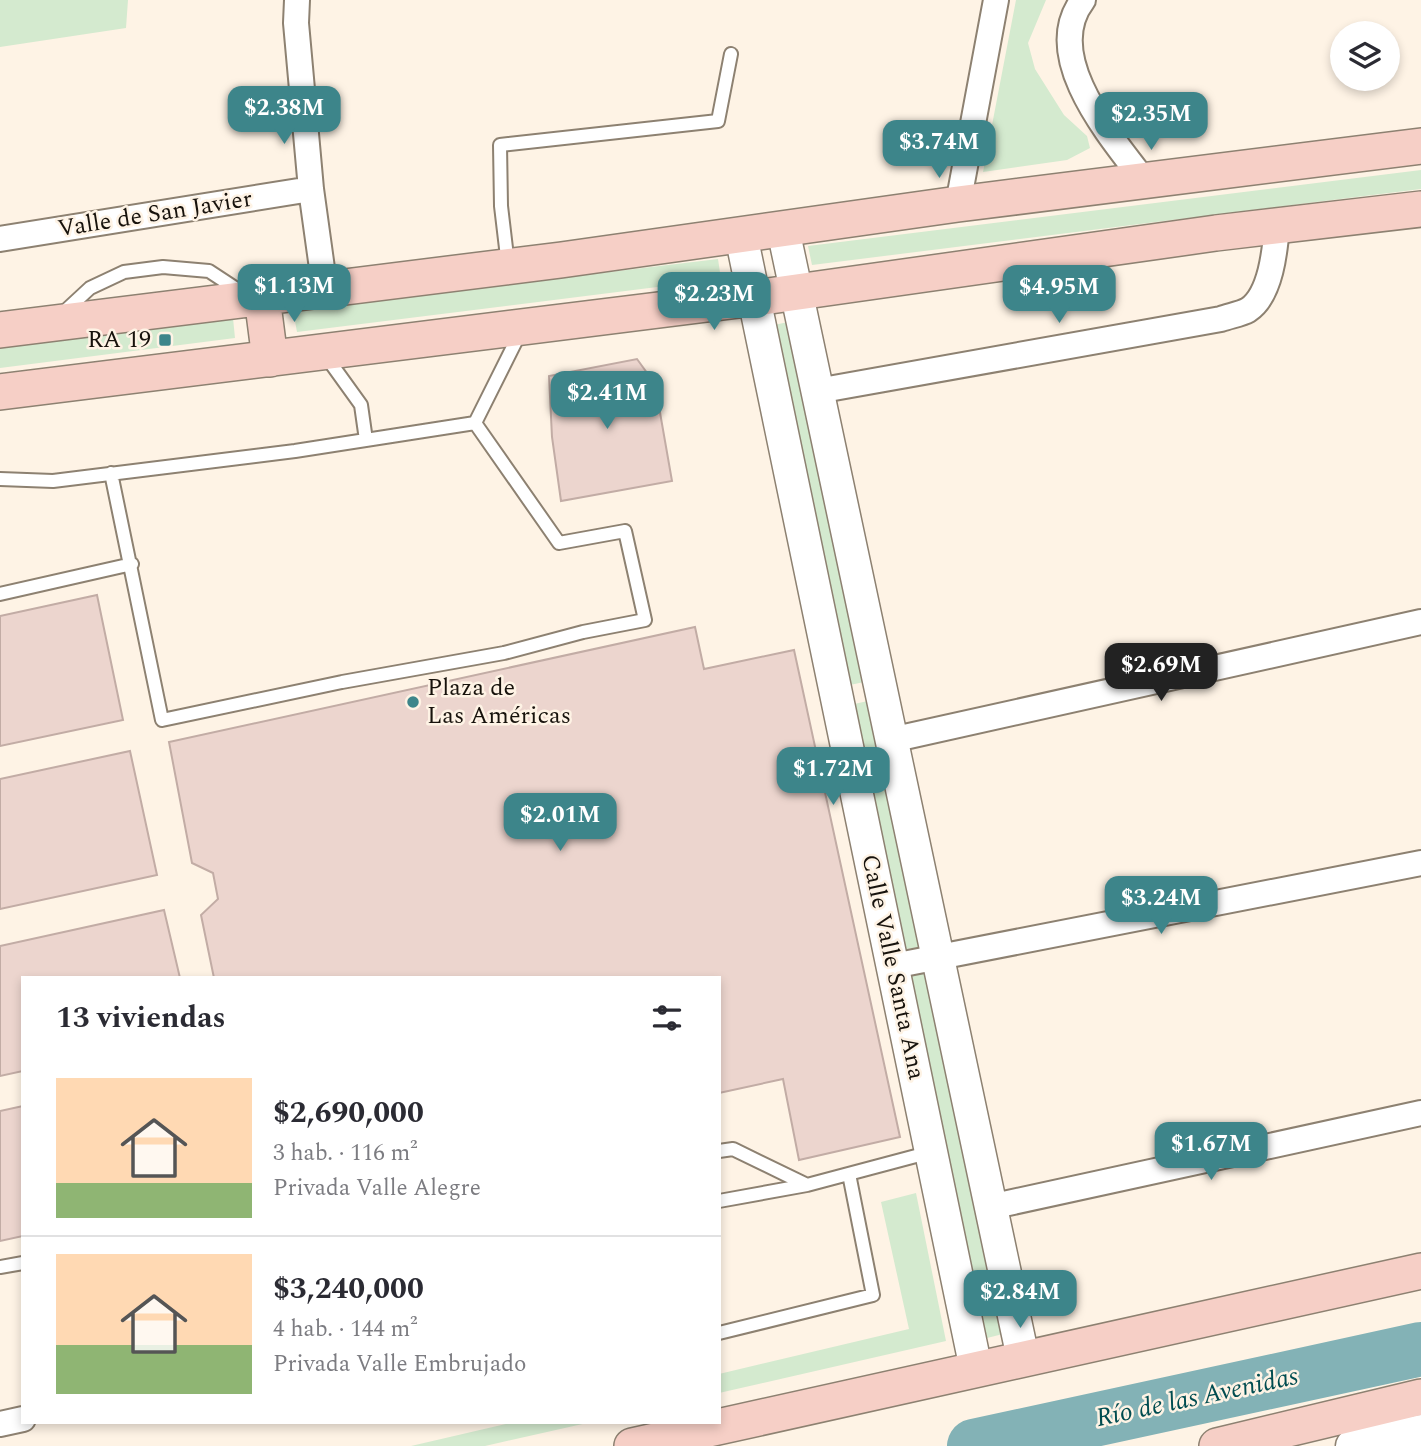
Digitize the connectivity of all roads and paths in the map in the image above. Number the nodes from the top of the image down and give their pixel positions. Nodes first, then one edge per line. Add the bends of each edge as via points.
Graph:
1 (297, 0) edge
2 (996, 0) edge
3 (1083, 0) edge
4 (731, 54) dead end
5 (1421, 146) edge
6 (1146, 183) junction
7 (311, 189) junction
8 (958, 204) junction
9 (1421, 209) edge
10 (1277, 226) junction
11 (783, 229) junction
12 (741, 235) junction
13 (0, 239) edge
14 (508, 267) junction
15 (325, 289) junction
16 (796, 291) junction
17 (256, 298) junction
18 (755, 298) junction
19 (523, 328) junction
20 (0, 330) edge
21 (323, 352) junction
22 (270, 359) junction
23 (817, 391) junction
24 (0, 392) edge
25 (475, 423) junction
26 (366, 440) junction
27 (111, 473) junction
28 (0, 479) edge
29 (132, 564) junction
30 (0, 594) edge
31 (1421, 622) edge
32 (881, 692) junction
33 (838, 702) junction
34 (891, 740) junction
35 (1421, 863) edge
36 (937, 956) junction
37 (893, 967) junction
38 (1421, 1113) edge
39 (721, 1151) edge
40 (931, 1152) junction
41 (849, 1174) junction
42 (807, 1185) junction
43 (721, 1201) edge
44 (990, 1207) junction
45 (21, 1263) edge
46 (0, 1267) edge
47 (1421, 1271) edge
48 (721, 1333) edge
49 (1023, 1358) junction
50 (976, 1369) junction
51 (1421, 1397) edge
52 (21, 1419) edge
53 (0, 1424) edge
54 (1421, 1431) edge
55 (632, 1446) edge
56 (1217, 1446) edge
57 (1352, 1446) edge

1 - 7 street
2 - 8 street
3 - 6 street via 1070,24 1072,71
4 - 14 lane via 718,121 500,145
5 - 6 main road
6 - 8 main road
7 - 13 street, Valle de San Javier
7 - 15 street
8 - 11 main road
9 - 10 main road
10 - 16 main road
10 - 23 street via 1262,292 1249,309 1230,316
11 - 12 main road
11 - 16 street, Calle Valle Santa Ana
12 - 14 main road
12 - 18 street, Calle Valle Santa Ana
14 - 15 main road
15 - 17 main road
16 - 18 main road
16 - 23 street, Calle Valle Santa Ana
17 - 20 main road
17 - 22 main road
18 - 19 main road
18 - 33 street, Calle Valle Santa Ana
19 - 21 main road
19 - 25 lane
21 - 22 main road
21 - 26 lane via 361,405
22 - 24 main road
23 - 32 street, Calle Valle Santa Ana
25 - 26 lane
25 - 29 lane via 559,543 625,531 645,621 162,720
26 - 27 lane
27 - 28 lane via 52,481
27 - 29 lane
29 - 30 lane
31 - 34 street
32 - 33 street
32 - 34 street, Calle Valle Santa Ana
33 - 37 street, Calle Valle Santa Ana
34 - 36 street, Calle Valle Santa Ana
35 - 36 street
36 - 37 street
36 - 44 street, Calle Valle Santa Ana
37 - 40 street, Calle Valle Santa Ana
38 - 44 street
39 - 42 lane via 733,1149
40 - 41 lane
40 - 50 street, Calle Valle Santa Ana
41 - 42 lane
41 - 48 lane via 873,1295
42 - 43 lane
44 - 49 street, Calle Valle Santa Ana
45 - 46 lane
47 - 49 main road
49 - 50 main road
50 - 55 main road
51 - 56 main road
52 - 53 street
54 - 57 street

